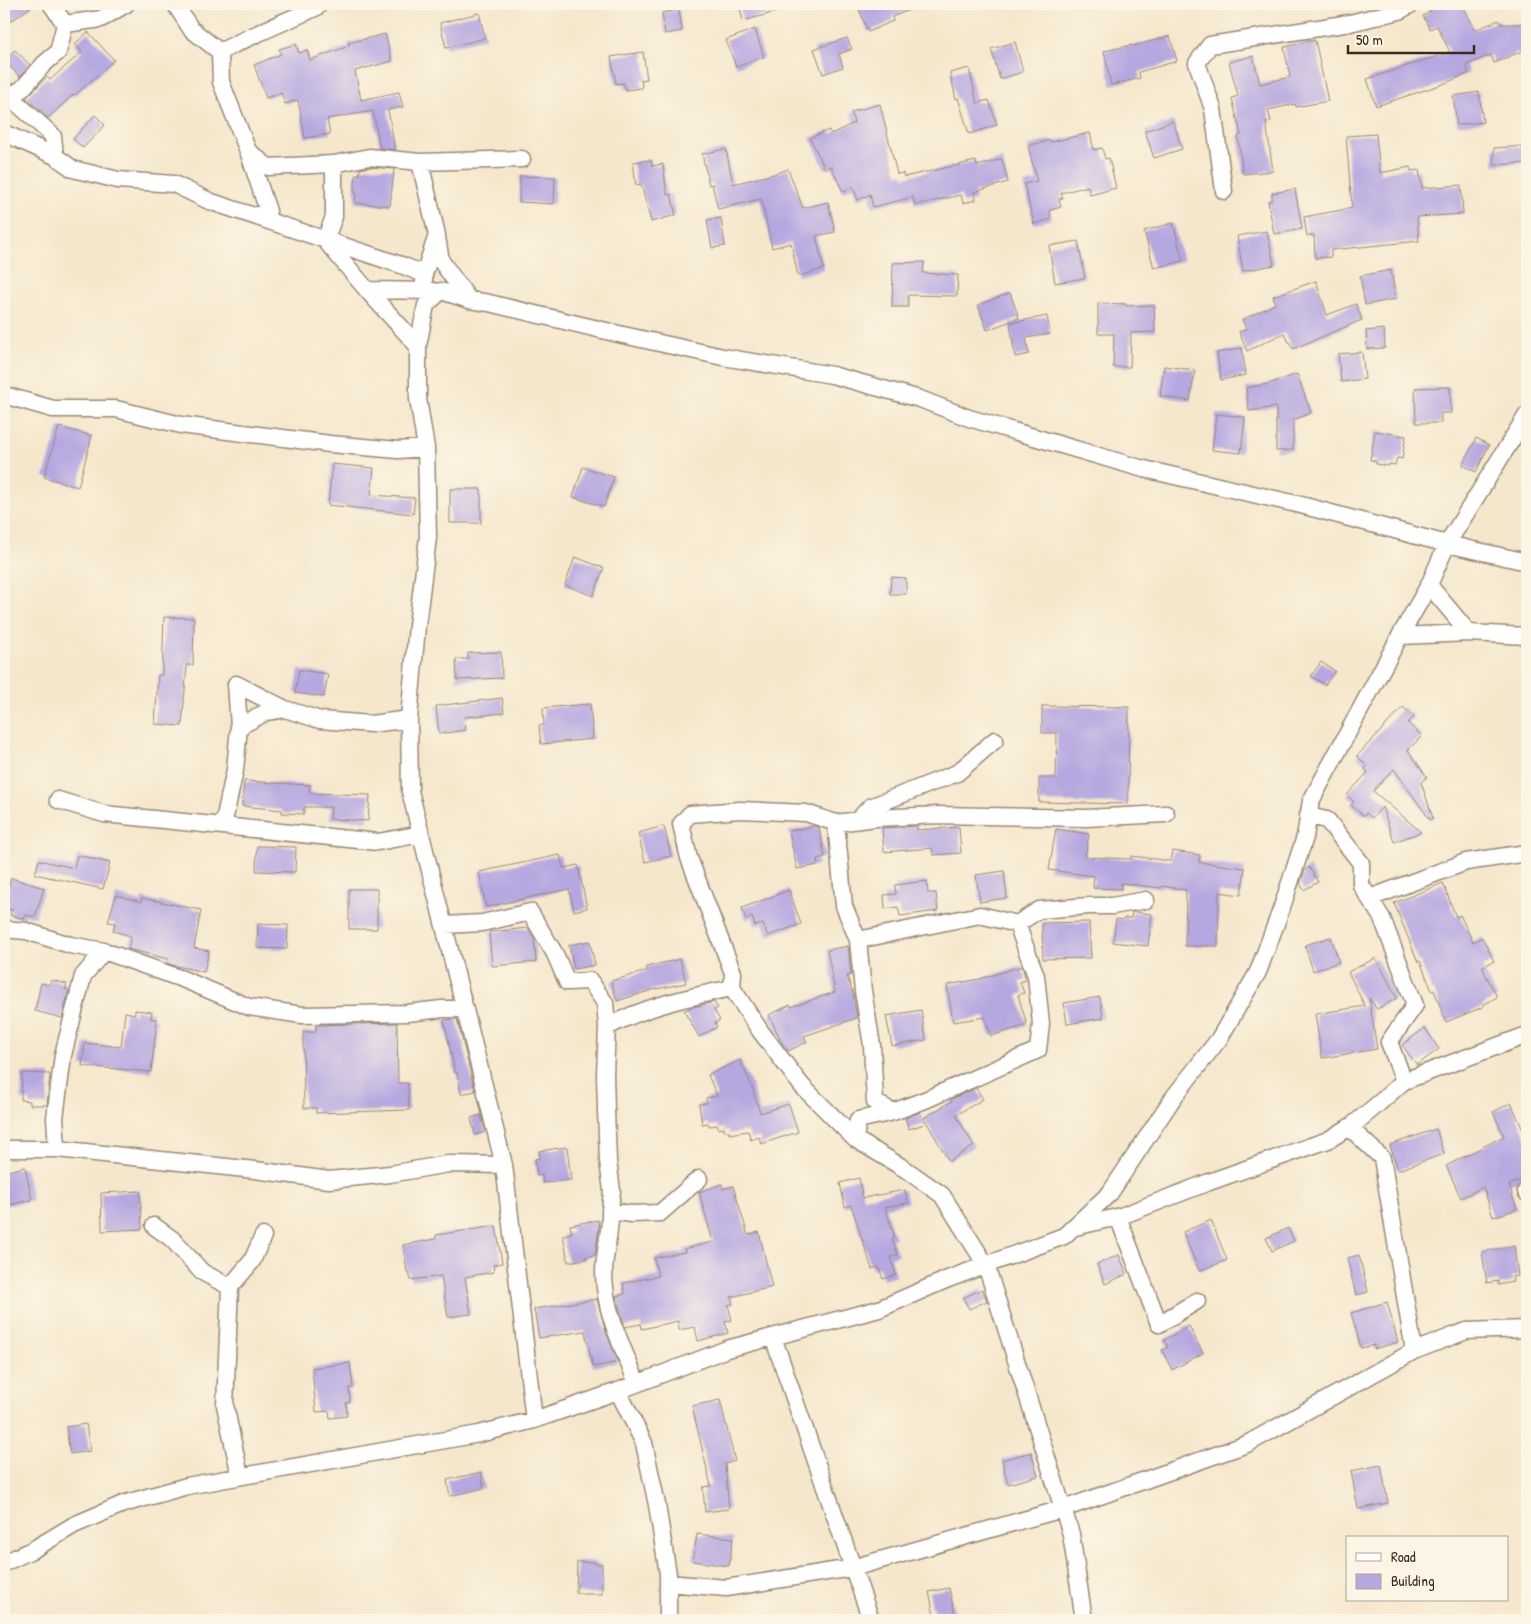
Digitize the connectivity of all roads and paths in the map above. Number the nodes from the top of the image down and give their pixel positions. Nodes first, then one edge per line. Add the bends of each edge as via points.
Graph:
1 (51, 4) edge
2 (126, 4) edge
3 (175, 4) edge
4 (319, 4) edge
5 (1412, 4) edge
6 (65, 24) junction
7 (220, 52) junction
8 (5, 99) edge
9 (4, 133) edge
10 (248, 151) junction
11 (55, 156) junction
12 (522, 158) dead end
13 (420, 162) junction
14 (334, 164) junction
15 (1224, 191) dead end
16 (255, 216) junction
17 (437, 235) junction
18 (325, 240) junction
19 (424, 274) junction
20 (367, 290) junction
21 (424, 291) junction
22 (441, 291) junction
23 (469, 300) junction
24 (418, 346) junction
25 (4, 395) edge
26 (1527, 415) edge
27 (426, 448) junction
28 (1447, 544) junction
29 (1527, 562) edge
30 (1429, 585) junction
31 (1469, 633) junction
32 (1400, 636) junction
33 (1527, 636) edge
34 (285, 709) junction
35 (409, 720) junction
36 (239, 727) junction
37 (995, 740) dead end
38 (58, 800) dead end
39 (1166, 814) dead end
40 (1308, 816) junction
41 (858, 820) junction
42 (836, 822) junction
43 (223, 826) junction
44 (421, 834) junction
45 (1527, 852) edge
46 (1370, 898) junction
47 (1146, 900) dead end
48 (1017, 924) junction
49 (444, 925) junction
50 (4, 929) edge
51 (858, 940) junction
52 (104, 951) junction
53 (732, 988) junction
54 (465, 1009) junction
55 (607, 1027) junction
56 (1527, 1035) edge
57 (1404, 1081) junction
58 (893, 1112) junction
59 (1349, 1127) junction
60 (855, 1139) junction
61 (57, 1148) junction
62 (4, 1149) edge
63 (504, 1165) junction
64 (699, 1179) dead end
65 (610, 1211) junction
66 (1118, 1217) junction
67 (154, 1226) dead end
68 (1075, 1227) junction
69 (263, 1236) dead end
70 (986, 1265) junction
71 (230, 1287) junction
72 (1198, 1300) dead end
73 (1527, 1330) edge
74 (773, 1337) junction
75 (1414, 1351) junction
76 (637, 1384) junction
77 (618, 1391) junction
78 (534, 1420) junction
79 (240, 1476) junction
80 (1063, 1508) junction
81 (4, 1563) edge
82 (852, 1568) junction
83 (668, 1583) junction
84 (668, 1620) edge
85 (870, 1620) edge
86 (1084, 1620) edge

1 - 6 street
2 - 6 street via 101,18
3 - 7 street via 192,29
4 - 7 street
5 - 15 street via 1399,11 1350,23 1210,45 1197,63 1213,110
6 - 8 street via 58,52 22,90
7 - 10 street via 221,82
8 - 11 street via 52,136
9 - 11 street
10 - 14 street via 268,167
10 - 16 street via 268,210
11 - 16 street via 73,169 118,180 174,184 209,201
12 - 13 street
13 - 14 street via 369,157
13 - 17 street
14 - 18 street via 334,217
16 - 18 street
17 - 19 street
17 - 23 street via 441,261
18 - 19 street
18 - 20 street
19 - 21 street
20 - 21 street
20 - 24 street
21 - 22 street
22 - 23 street
22 - 24 street via 426,306
23 - 28 street via 723,357 832,375 1140,468 1301,505
24 - 27 street via 418,399
25 - 27 street via 53,408 116,409 181,424 321,443 398,450
26 - 28 street
27 - 35 street via 428,537
28 - 29 street
28 - 30 street
30 - 31 street
30 - 32 street
31 - 32 street
31 - 33 street
32 - 40 street via 1311,801
34 - 35 street via 320,720 371,724
34 - 36 street via 266,712
34 - 36 street via 236,684
35 - 44 street via 410,791
36 - 43 street via 235,770
37 - 41 street via 957,772 870,807
38 - 43 street via 104,814
39 - 41 street via 1086,818 939,815
40 - 46 street via 1327,820 1362,863 1361,885
40 - 68 street via 1302,846 1258,972 1219,1039 1173,1098 1110,1193
41 - 42 street
42 - 51 street via 844,906
42 - 53 street via 806,813 740,810 690,814 681,824 689,858 733,973
43 - 44 street via 378,842
44 - 49 street
45 - 46 street via 1466,862
46 - 57 street via 1382,918 1415,1006 1389,1042
47 - 48 street via 1112,906 1039,910
48 - 51 street via 980,915
48 - 58 street via 1036,976 1041,1024 1038,1050
49 - 54 street
49 - 55 street via 482,923 530,912 567,982 590,981 605,1003
50 - 52 street via 26,931 70,945
51 - 58 street via 862,991 872,1045 875,1102
52 - 54 street via 258,1008 302,1015
52 - 61 street via 83,976 63,1055 56,1118
53 - 55 street via 668,1002 627,1016
53 - 60 street via 760,1032 802,1086
54 - 63 street
55 - 65 street via 605,1074 612,1191
56 - 57 street
57 - 59 street
58 - 60 street via 858,1120
59 - 66 street via 1328,1140
59 - 75 street via 1382,1158
60 - 70 street via 942,1195
61 - 62 street
61 - 63 street via 329,1180 448,1164
63 - 78 street
64 - 65 street via 660,1213
65 - 76 street via 604,1271 606,1297
66 - 68 street
66 - 72 street via 1159,1324
67 - 71 street via 172,1239 202,1272
68 - 70 street via 1064,1236
69 - 71 street via 252,1261
70 - 74 street via 879,1309
70 - 80 street
71 - 79 street via 225,1404
73 - 75 street via 1466,1331
74 - 76 street via 727,1349
74 - 82 street
75 - 80 street via 1247,1444
76 - 77 street
77 - 78 street
77 - 83 street via 644,1442
78 - 79 street via 479,1434
79 - 81 street via 186,1486 123,1504 74,1525
80 - 82 street
80 - 86 street via 1071,1534
82 - 83 street via 726,1588
82 - 85 street
83 - 84 street

